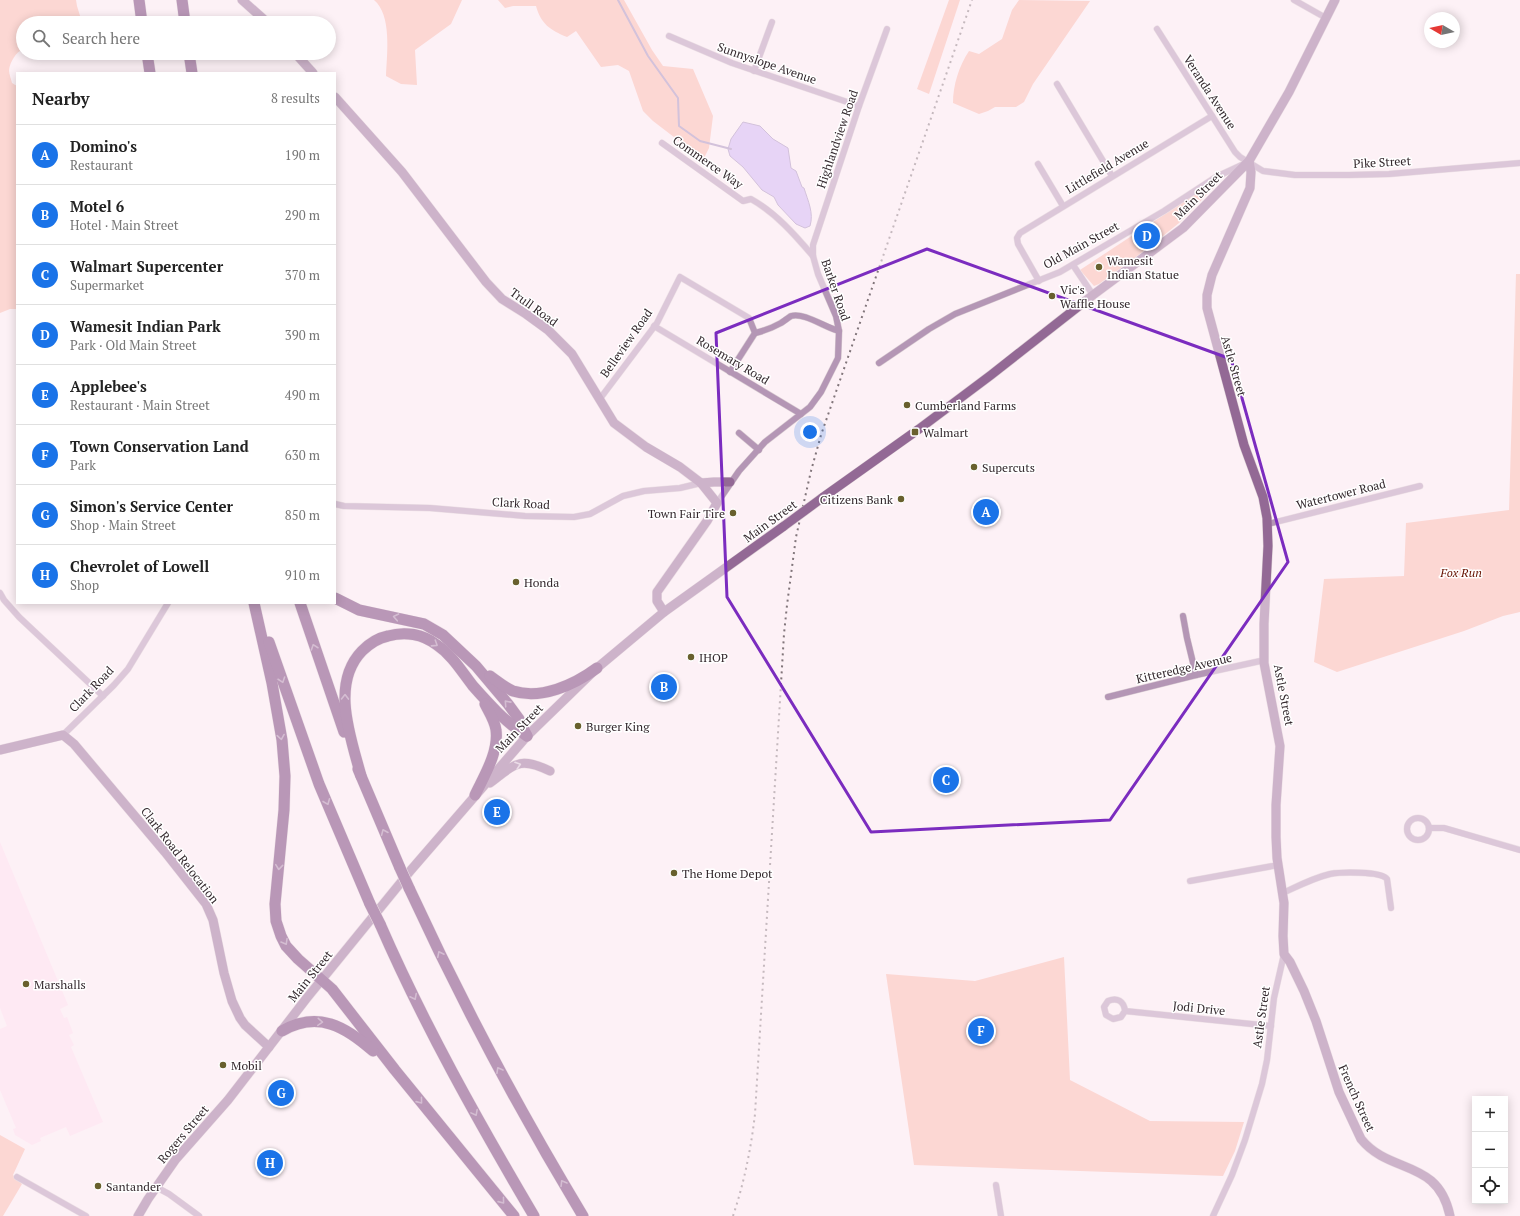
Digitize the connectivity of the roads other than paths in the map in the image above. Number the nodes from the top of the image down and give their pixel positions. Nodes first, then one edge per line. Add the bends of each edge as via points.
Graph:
1 (139, 0) edge
2 (182, 0) edge
3 (242, 0) edge
4 (1294, 0) edge
5 (1335, 0) edge
6 (141, 16) edge
7 (184, 16) edge
8 (260, 16) edge
9 (1326, 18) junction
10 (772, 22) dead end
11 (887, 29) dead end
12 (1156, 29) dead end
13 (669, 36) dead end
14 (148, 60) edge
15 (190, 60) edge
16 (301, 60) edge
17 (754, 71) junction
18 (150, 72) edge
19 (192, 72) edge
20 (312, 72) edge
21 (1057, 84) dead end
22 (336, 98) edge
23 (859, 106) junction
24 (1212, 116) junction
25 (662, 143) dead end
26 (1249, 161) junction
27 (1520, 163) edge
28 (1038, 164) dead end
29 (1112, 176) junction
30 (1062, 206) junction
31 (813, 256) junction
32 (1072, 266) junction
33 (1038, 281) junction
34 (1093, 295) junction
35 (654, 326) junction
36 (839, 331) junction
37 (755, 333) junction
38 (879, 363) dead end
39 (730, 372) junction
40 (599, 400) junction
41 (801, 414) junction
42 (739, 433) dead end
43 (759, 450) junction
44 (730, 482) junction
45 (701, 483) junction
46 (1420, 486) dead end
47 (717, 503) junction
48 (336, 504) edge
49 (1268, 524) junction
50 (0, 593) edge
51 (336, 598) edge
52 (167, 604) edge
53 (254, 604) edge
54 (257, 604) edge
55 (300, 604) edge
56 (664, 612) junction
57 (1183, 616) dead end
58 (1265, 660) junction
59 (476, 666) junction
60 (597, 668) junction
61 (1196, 675) junction
62 (474, 687) junction
63 (103, 696) junction
64 (1108, 697) dead end
65 (63, 735) junction
66 (526, 736) junction
67 (0, 750) edge
68 (550, 771) dead end
69 (361, 776) junction
70 (475, 795) junction
71 (1429, 828) dead end
72 (1520, 850) edge
73 (1278, 865) junction
74 (1190, 881) dead end
75 (1283, 893) junction
76 (1391, 908) dead end
77 (1284, 954) junction
78 (322, 979) junction
79 (1125, 1011) dead end
80 (1271, 1026) junction
81 (282, 1031) junction
82 (269, 1047) junction
83 (395, 1070) junction
84 (235, 1090) joint
85 (17, 1177) dead end
86 (996, 1185) dead end
87 (156, 1187) junction
88 (86, 1216) edge
89 (138, 1216) edge
90 (199, 1216) edge
91 (514, 1216) edge
92 (534, 1216) edge
93 (583, 1216) edge
94 (1000, 1216) edge
95 (1213, 1216) edge
96 (1450, 1216) edge

1 - 6 highway
2 - 7 highway
3 - 8 street
4 - 9 street
5 - 9 street, Main Street
9 - 26 street, Main Street via 1289,92
10 - 17 street
11 - 23 street, Highlandview Road
12 - 24 street, Veranda Avenue
13 - 17 street, Sunnyslope Avenue
14 - 18 highway
15 - 19 highway
16 - 20 street
17 - 23 street, Sunnyslope Avenue
21 - 29 street
22 - 40 street, Trull Road via 402,172 486,282 502,299 548,330 572,354
23 - 31 street, Highlandview Road via 813,244
24 - 26 street, Veranda Avenue via 1240,157
24 - 29 street, Littlefield Avenue
25 - 31 street, Commerce Way via 743,201 751,199 759,203 786,226
26 - 27 street, Pike Street via 1258,169 1270,172 1336,175 1389,174
26 - 32 street, Old Main Street via 1216,177
26 - 34 street, Main Street via 1183,228
26 - 49 street, Astle Street via 1252,172 1250,188 1212,275 1207,308 1244,445 1263,497
28 - 30 street
29 - 30 street, Littlefield Avenue
30 - 33 street, Littlefield Avenue via 1020,232 1017,238
31 - 36 street, Barker Road
32 - 33 street, Old Main Street
32 - 34 street
33 - 38 street, Old Main Street via 955,314
34 - 56 street, Main Street, bridge via 985,380
35 - 37 street, Belleview Road via 680,277 749,318
35 - 39 street, Rosemary Road
35 - 40 street, Belleview Road
36 - 37 street via 816,321 792,316 767,330
36 - 41 street, Barker Road via 838,358 821,392
37 - 39 street
39 - 41 street, Rosemary Road
40 - 45 street, Trull Road via 614,423 623,431
41 - 43 street
42 - 43 street
43 - 44 street
44 - 45 street
44 - 47 street
45 - 47 street, Trull Road
45 - 48 street, Clark Road via 623,496 590,514 574,517
46 - 49 street, Watertower Road
47 - 56 street via 657,592 657,601
49 - 58 street, Astle Street
50 - 63 street via 19,617
59 -> 51 highway via 444,635 428,625 359,610
52 - 63 street, Clark Road via 128,668
53 -> 78 highway via 272,683 282,740 285,776 275,904 276,921 286,946
54 -> 92 highway, bridge via 306,750 370,904 399,968 479,1121
69 -> 55 highway
56 - 60 street, Main Street
57 - 61 street
58 - 61 street, Kitteredge Avenue
58 - 73 street, Astle Street via 1280,746 1276,805
59 - 60 highway via 505,687 531,694 564,686
66 -> 59 highway via 514,712
60 - 66 street, Main Street
61 - 64 street, Kitteredge Avenue
62 - 66 highway via 507,722
69 -> 62 highway via 348,725 345,692 348,674 358,656 368,646 380,638 396,634 422,637 434,642 444,651
62 - 70 highway via 491,715 496,730 494,753
63 - 65 street, Clark Road
65 - 67 street
65 - 82 street, Clark Road Relocation via 94,767 206,904 213,920 232,1001 245,1025
66 - 70 street, Main Street
70 -> 68 street via 520,763 534,764
93 -> 69 highway, bridge via 487,1049 409,888
70 - 78 street, Main Street
71 - 72 street via 1444,828
73 - 74 street
73 - 75 street, Astle Street
75 - 76 street via 1331,874 1379,874 1387,879
75 - 77 street, Astle Street
77 - 80 street, Astle Street via 1274,998
77 - 96 street, French Street via 1304,991 1339,1092 1361,1139 1376,1152 1431,1180 1446,1200
78 - 81 street, Main Street
78 - 83 highway
79 - 80 street, Jodi Drive
80 - 95 street, Astle Street via 1262,1084 1232,1175
81 - 82 street, Main Street
81 -> 83 highway via 305,1022 321,1021 335,1025 363,1042
82 - 84 street, Main Street
83 -> 91 highway
84 - 87 street, Rogers Street via 189,1143
85 - 88 street
86 - 94 street
87 - 89 street, Rogers Street
87 - 90 street

